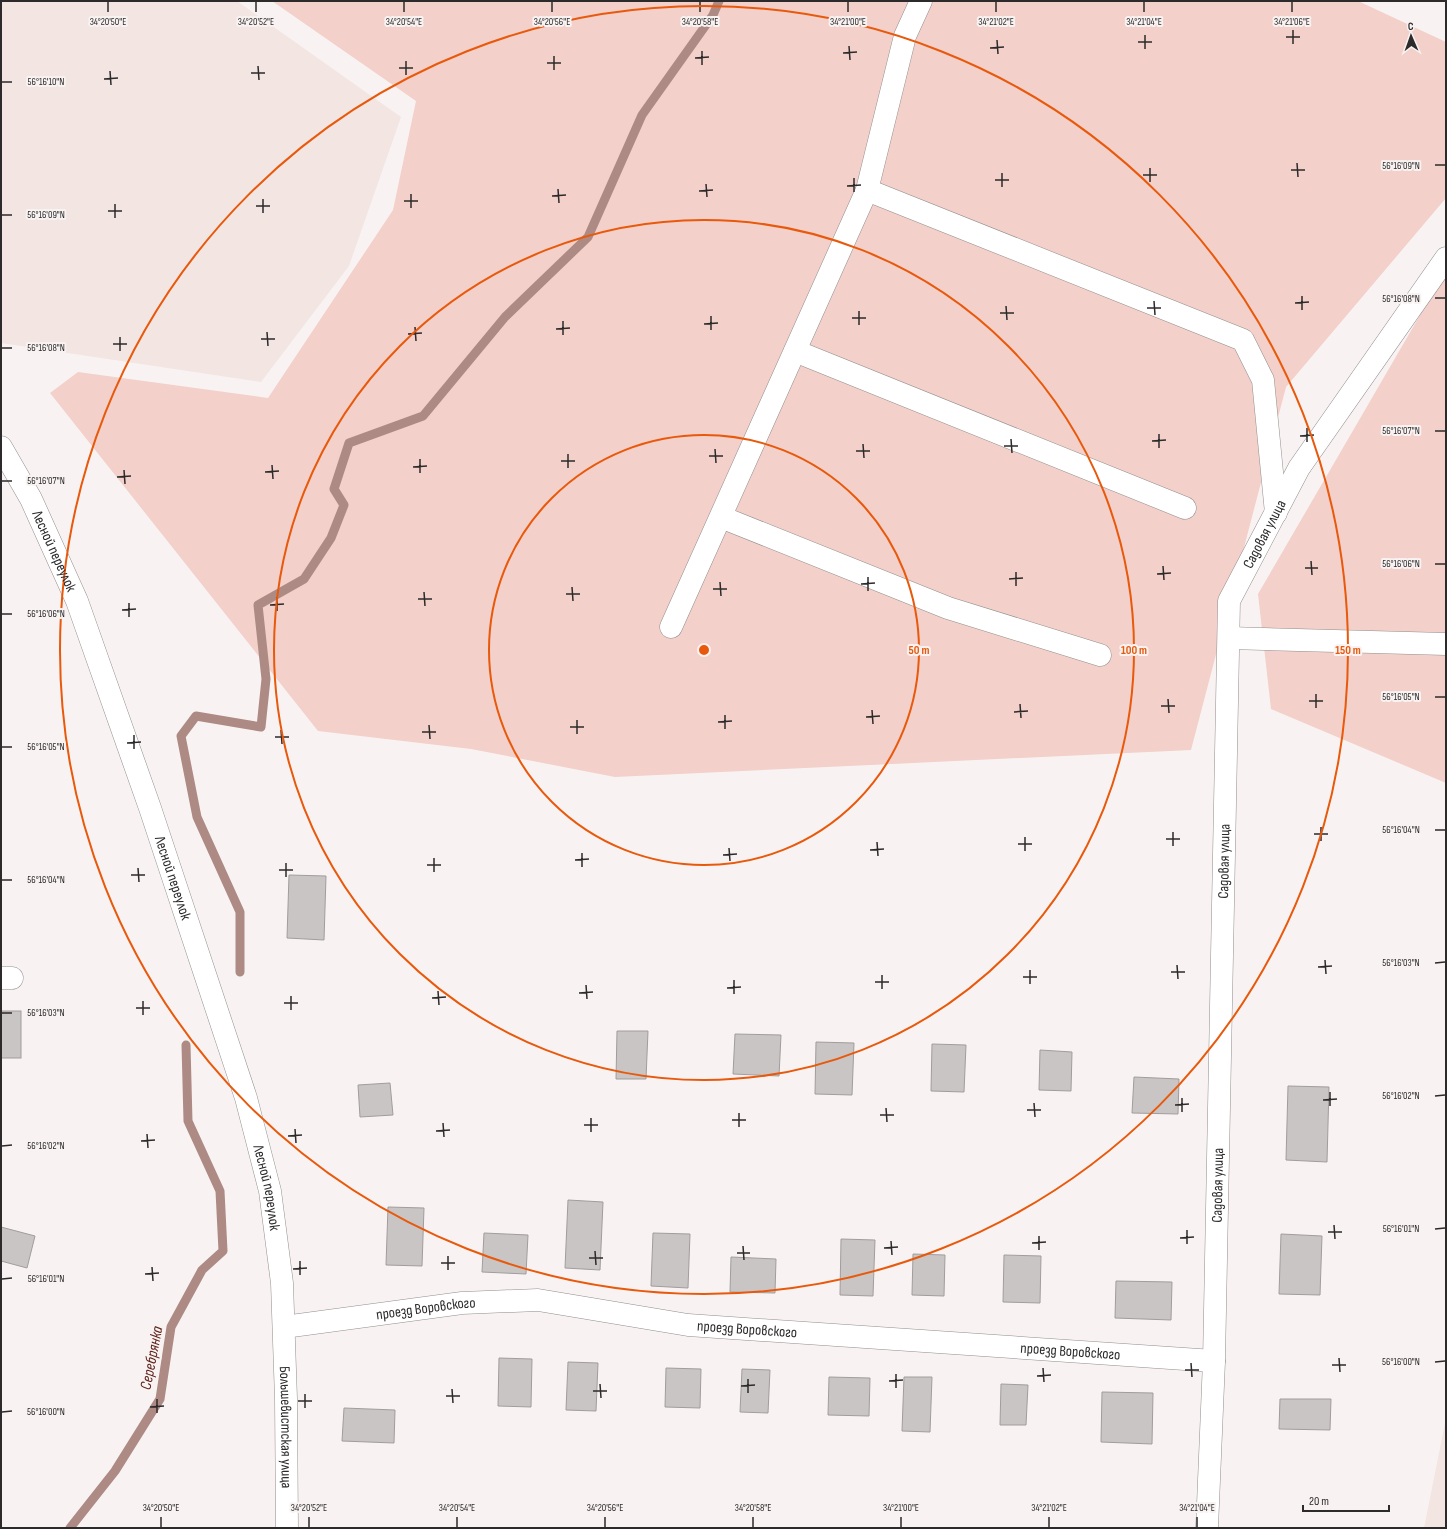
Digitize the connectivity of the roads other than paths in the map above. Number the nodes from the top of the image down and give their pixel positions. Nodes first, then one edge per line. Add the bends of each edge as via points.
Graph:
1 (921, 1) edge
2 (867, 190) junction
3 (1446, 258) edge
4 (795, 351) junction
5 (1, 447) edge
6 (1185, 508) dead end
7 (1276, 513) junction
8 (721, 517) junction
9 (671, 627) dead end
10 (1229, 638) junction
11 (1446, 644) edge
12 (1100, 655) dead end
13 (284, 1327) junction
14 (1214, 1361) junction
15 (287, 1528) edge
16 (1207, 1528) edge

1 - 2 street via 905,36
2 - 4 street
2 - 7 street via 1243,340 1263,380
3 - 7 street, Садовая улица via 1299,468
4 - 6 street
4 - 8 street
5 - 13 street, Лесной переулок via 31,499 77,602 150,808 243,1090 270,1191 282,1283
7 - 10 street, Садовая улица via 1229,601
8 - 9 street
8 - 12 street via 948,608
10 - 11 street
10 - 14 street, Садовая улица
13 - 14 street, проезд Воровского via 462,1303 538,1300 688,1325
13 - 15 street, Большевистская улица
14 - 16 street, Садовая улица

